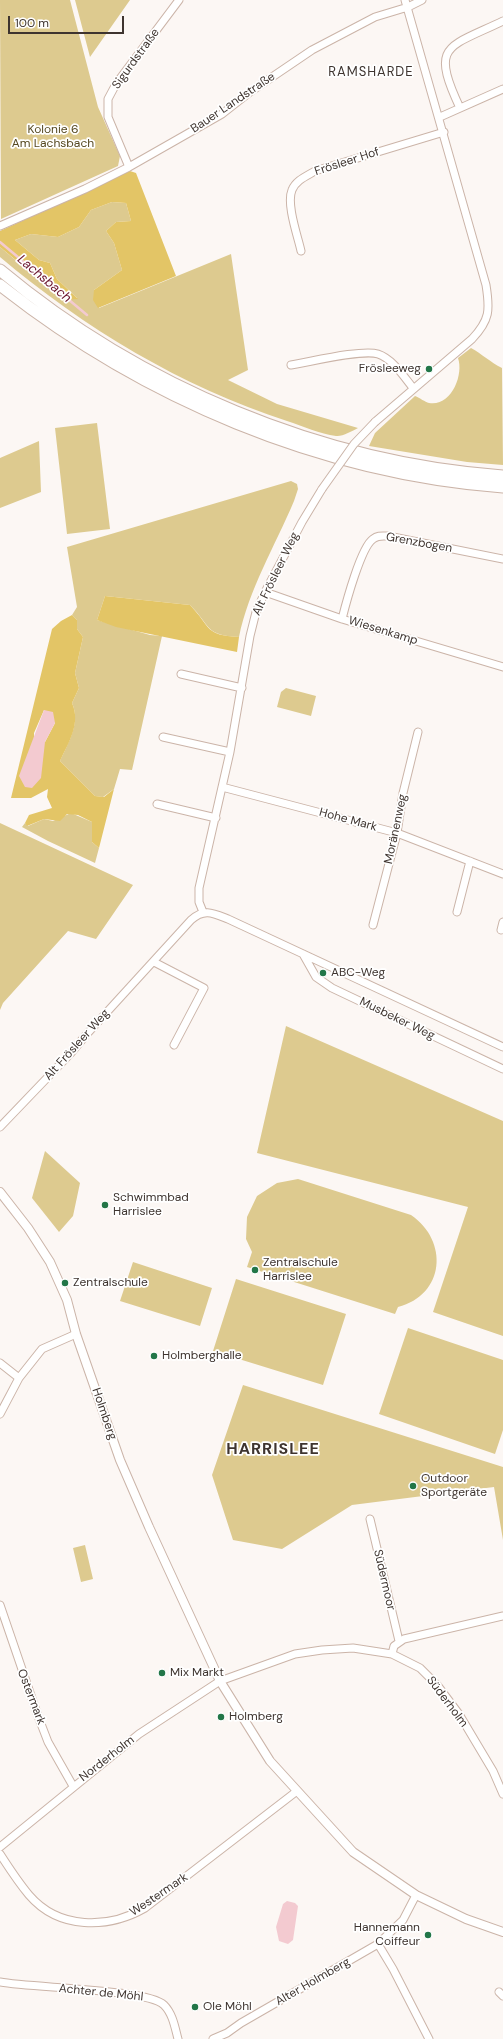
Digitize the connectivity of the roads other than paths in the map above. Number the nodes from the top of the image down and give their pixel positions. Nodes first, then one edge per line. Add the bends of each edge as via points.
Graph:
1 (180, 0) edge
2 (422, 0) edge
3 (407, 3) edge
4 (503, 21) edge
5 (503, 89) edge
6 (460, 108) junction
7 (440, 117) junction
8 (444, 132) junction
9 (129, 167) junction
10 (0, 226) edge
11 (301, 251) dead end
12 (0, 270) edge
13 (0, 285) edge
14 (290, 365) dead end
15 (413, 388) junction
16 (503, 476) edge
17 (503, 487) edge
18 (503, 559) edge
19 (265, 592) junction
20 (342, 619) junction
21 (503, 667) edge
22 (181, 674) dead end
23 (242, 688) junction
24 (418, 732) dead end
25 (163, 737) dead end
26 (230, 752) junction
27 (222, 787) junction
28 (157, 804) dead end
29 (216, 818) junction
30 (397, 833) junction
31 (470, 861) junction
32 (503, 874) edge
33 (203, 912) junction
34 (458, 912) dead end
35 (503, 922) edge
36 (373, 925) dead end
37 (501, 930) dead end
38 (303, 953) junction
39 (154, 962) junction
40 (174, 1045) dead end
41 (503, 1046) edge
42 (503, 1070) edge
43 (0, 1127) edge
44 (0, 1192) edge
45 (76, 1334) junction
46 (0, 1363) edge
47 (19, 1378) junction
48 (0, 1414) edge
49 (370, 1520) dead end
50 (0, 1605) edge
51 (503, 1616) edge
52 (399, 1641) junction
53 (392, 1654) junction
54 (220, 1681) junction
55 (73, 1786) junction
56 (296, 1791) junction
57 (503, 1794) edge
58 (0, 1847) edge
59 (0, 1854) edge
60 (416, 1895) junction
61 (503, 1932) edge
62 (378, 1944) junction
63 (0, 1982) edge
64 (178, 2039) edge
65 (213, 2039) edge
66 (429, 2039) edge

1 - 9 street, Sigurdstraße via 116,84 108,99 108,117
2 - 3 street, Bauer Landstraße
3 - 7 street
3 - 9 street, Bauer Landstraße via 312,50 222,114
4 - 6 street via 460,42 447,52 445,68 448,83
5 - 6 street
6 - 7 street
7 - 8 street
8 - 11 street, Frösleer Hof via 315,171 300,180 291,190 290,204
8 - 15 street via 490,306 482,329
9 - 10 street, Bauer Landstraße via 86,189
12 - 16 highway via 42,303 108,347 185,388 256,419 315,439 387,458
13 - 17 highway via 72,338 110,361 184,400 259,432 382,468
14 - 15 street via 365,353 379,354 391,362
15 - 19 street, Alt Frösleer Weg, bridge via 354,444 302,522
18 - 20 street, Grenzbogen via 379,536 372,539 360,562
19 - 20 street, Wiesenkamp
19 - 23 street, Alt Frösleer Weg via 256,612 250,636
20 - 21 street, Wiesenkamp
22 - 23 street
23 - 26 street, Alt Frösleer Weg
24 - 30 street, Moränenweg via 403,793
25 - 26 street
26 - 27 street, Alt Frösleer Weg
27 - 29 street, Alt Frösleer Weg
27 - 30 street, Hohe Mark
28 - 29 street
29 - 33 street, Alt Frösleer Weg via 199,888 199,902
30 - 31 street, Hohe Mark
30 - 36 street, Moränenweg
31 - 32 street, Hohe Mark
31 - 34 street
33 - 38 street, Musbeker Weg via 222,917
33 - 39 street, Alt Frösleer Weg via 191,920
35 - 37 street
38 - 41 street, Musbeker Weg
38 - 42 street, Musbeker Weg via 316,977 332,988
39 - 40 street via 204,988
39 - 43 street, Alt Frösleer Weg via 56,1070
44 - 45 street, Holmberg via 50,1262 67,1300
45 - 47 street via 42,1349
45 - 54 street, Holmberg via 120,1460
46 - 47 street
47 - 48 street
49 - 52 street, Südermoor
50 - 55 street, Ostermark via 48,1742
51 - 52 street
52 - 53 street via 394,1646
53 - 54 street, Süderholm via 353,1648 311,1651 265,1663
53 - 57 street, Süderholm via 420,1668 438,1686 459,1714 493,1771
54 - 55 street, Norderholm via 139,1734
54 - 56 street, Holmberg via 270,1761
55 - 58 street, Norderholm
56 - 59 street, Westermark via 145,1908 108,1922 96,1924 76,1921 44,1908 29,1895
56 - 60 street, Holmberg via 353,1852
60 - 61 street, Holmberg via 466,1920
60 - 62 street, Alter Holmberg via 403,1920
62 - 65 street, Alter Holmberg
62 - 66 street
63 - 64 street, Achter de Möhl via 121,1993 158,2000 172,2017

